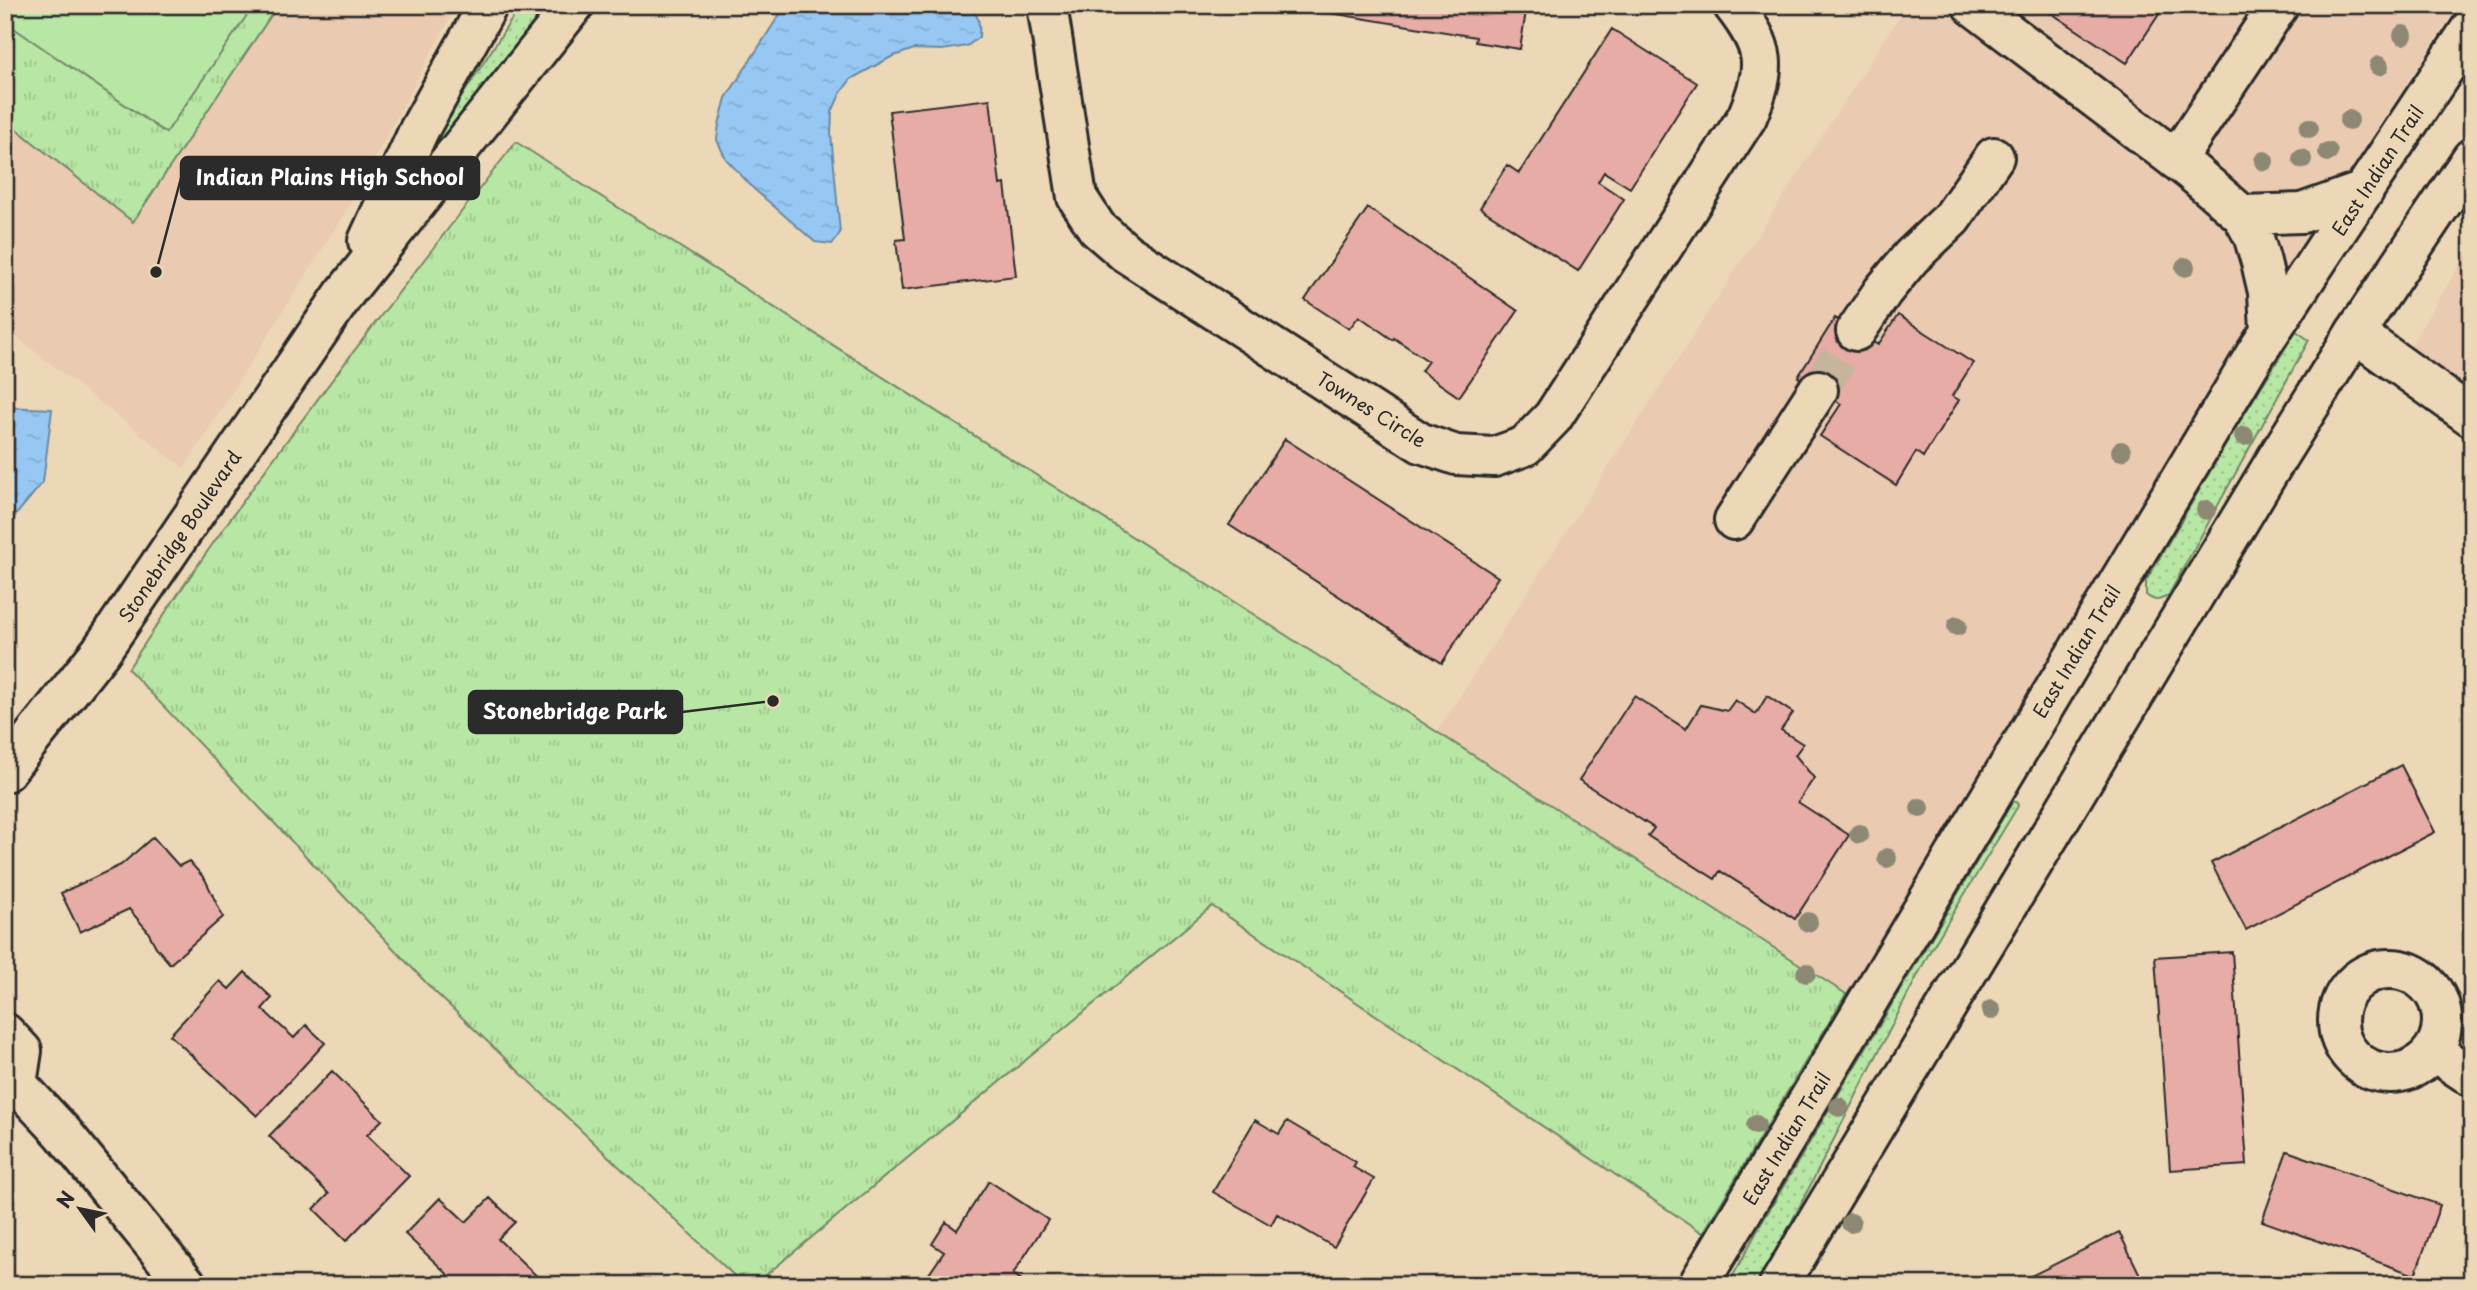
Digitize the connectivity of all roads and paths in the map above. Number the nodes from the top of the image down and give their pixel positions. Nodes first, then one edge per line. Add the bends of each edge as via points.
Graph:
1 (488, 5) edge
2 (574, 5) edge
3 (1047, 5) edge
4 (1733, 5) edge
5 (1972, 5) edge
6 (2279, 5) edge
7 (2472, 27) edge
8 (1994, 157) dead end
9 (2472, 158) edge
10 (2176, 160) junction
11 (2364, 191) junction
12 (2242, 215) junction
13 (344, 294) junction
14 (1856, 331) tunnel mouth
15 (2270, 331) junction
16 (2355, 333) junction
17 (1818, 390) tunnel mouth
18 (2472, 417) edge
19 (1734, 520) dead end
20 (5, 772) edge
21 (5, 1033) edge
22 (2433, 1051) dead end
23 (2472, 1077) edge
24 (11, 1085) edge
25 (187, 1285) edge
26 (1698, 1285) edge
27 (1779, 1285) edge

1 - 13 street, Stonebridge Boulevard via 419,130
2 - 13 street, Stonebridge Boulevard
3 - 4 street, Townes Circle via 1077,197 1097,228 1126,253 1422,443 1456,455 1494,457 1525,446 1553,417 1747,117 1760,86 1762,56
5 - 10 street
6 - 10 street
7 - 11 street, East Indian Trail
8 - 14 street via 1952,218 1910,257
9 - 16 street
10 - 12 street
11 - 12 street via 2302,214
11 - 15 street, East Indian Trail
12 - 15 street via 2262,262
13 - 20 street, Stonebridge Boulevard via 101,651
15 - 26 street, East Indian Trail
16 - 18 street
16 - 27 street
17 - 19 street
21 - 24 street via 22,1051
22 - 23 street
24 - 25 street via 63,1133

